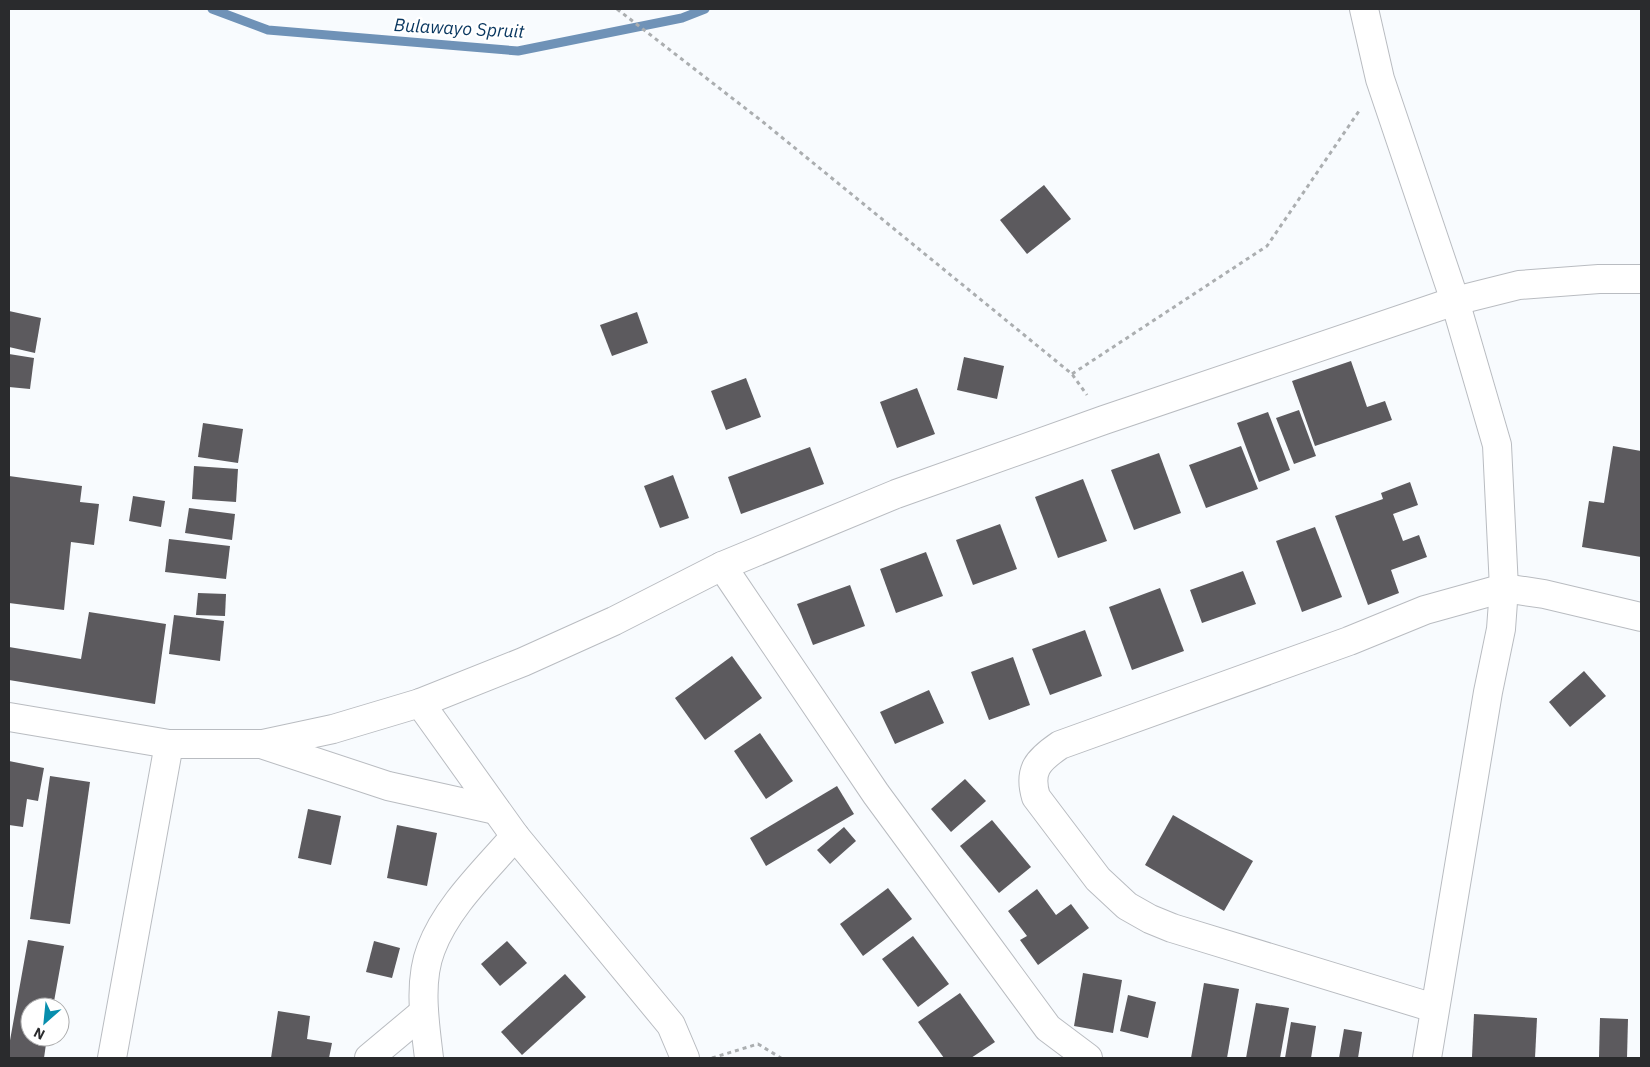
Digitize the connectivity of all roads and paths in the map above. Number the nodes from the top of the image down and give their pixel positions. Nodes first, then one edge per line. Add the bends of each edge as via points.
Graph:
1 (617, 9) edge
2 (1364, 9) edge
3 (1380, 79) junction
4 (1641, 279) edge
5 (1455, 301) junction
6 (1072, 374) junction
7 (1104, 420) junction
8 (722, 566) junction
9 (1504, 588) junction
10 (1641, 617) edge
11 (420, 703) junction
12 (9, 717) edge
13 (169, 744) junction
14 (263, 744) junction
15 (496, 810) junction
16 (515, 836) junction
17 (1434, 1008) junction
18 (424, 1012) junction
19 (112, 1058) edge
20 (369, 1058) edge
21 (430, 1058) edge
22 (685, 1058) edge
23 (712, 1058) edge
24 (781, 1058) edge
25 (1088, 1058) edge
26 (1427, 1058) edge

1 - 6 path via 763,122
2 - 3 street
3 - 5 street
3 - 6 path via 1267,246
4 - 5 street via 1519,285
5 - 7 street
5 - 9 street via 1496,445
6 - 7 path
7 - 8 street via 896,494
8 - 11 street via 523,662
8 - 25 street via 876,794 1048,1028
9 - 10 street
9 - 17 street via 1501,629
9 - 17 street via 1425,610 1349,641 1060,745 1044,755 1034,770 1032,784 1036,798 1098,879 1127,906 1172,928
11 - 14 street via 333,729
11 - 15 street
12 - 13 street
13 - 14 street
13 - 19 street
14 - 15 street via 388,786
15 - 16 street
16 - 18 street via 459,902 437,934 426,973
16 - 22 street via 671,1025
17 - 26 street
18 - 20 street
18 - 21 street
23 - 24 path via 758,1044

